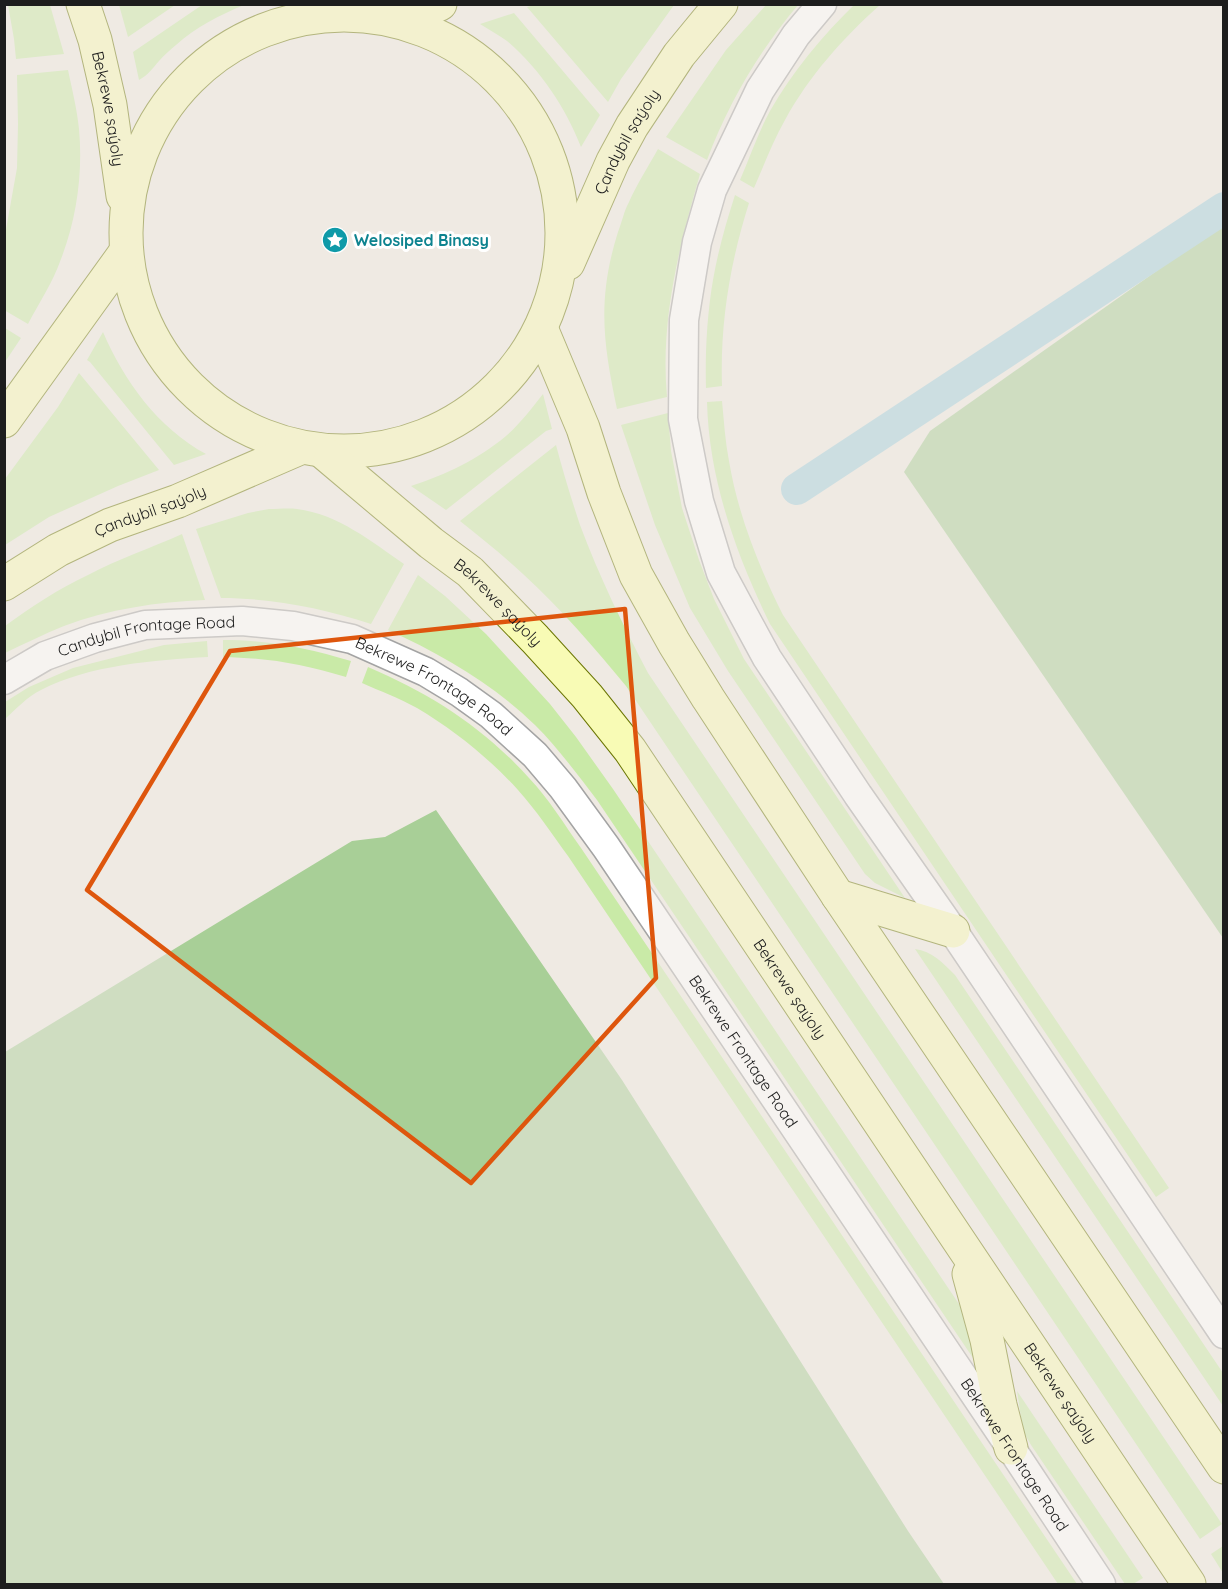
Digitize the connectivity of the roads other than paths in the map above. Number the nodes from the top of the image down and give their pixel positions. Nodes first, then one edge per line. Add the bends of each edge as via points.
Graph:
1 (83, 4) edge
2 (440, 4) edge
3 (721, 4) edge
4 (822, 4) edge
5 (354, 9) edge
6 (402, 21) junction
7 (125, 215) junction
8 (125, 253) junction
9 (555, 292) junction
10 (541, 328) junction
11 (4, 421) edge
12 (311, 450) junction
13 (4, 584) edge
14 (293, 626) joint
15 (4, 680) edge
16 (838, 896) junction
17 (952, 932) junction
18 (962, 1246) junction
19 (1224, 1334) edge
20 (1011, 1448) junction
21 (1224, 1467) edge
22 (1101, 1584) edge
23 (1189, 1584) edge

1 - 7 main road, Bekrewe şaýoly via 110,105
2 - 6 main road
3 - 9 main road, Çandybil şaýoly via 679,55 632,126
4 - 17 street via 760,90 712,190 697,242 684,320 683,419 699,501 721,573 767,658
5 - 6 main road
5 - 7 main road via 293,20 230,46 178,90 142,149
6 - 9 main road via 455,44 501,79 535,125 556,178 563,235
7 - 8 main road
8 - 11 main road
8 - 12 main road via 142,321 180,380 234,424
9 - 10 main road
10 - 12 main road via 504,383 451,424 389,448
10 - 16 main road via 583,428 636,575 708,698
12 - 13 main road, Çandybil şaýoly via 110,525 58,550
12 - 18 main road, Bekrewe şaýoly via 470,572 587,696 637,760
14 - 15 street, Candybil Frontage Road via 242,621 145,625 45,656
14 - 20 street, Bekrewe Frontage Road via 352,639 426,672 459,692 535,755 606,847
16 - 17 main road
16 - 21 main road
17 - 19 street
18 - 20 main road
18 - 23 main road, Bekrewe şaýoly
20 - 22 street, Bekrewe Frontage Road

